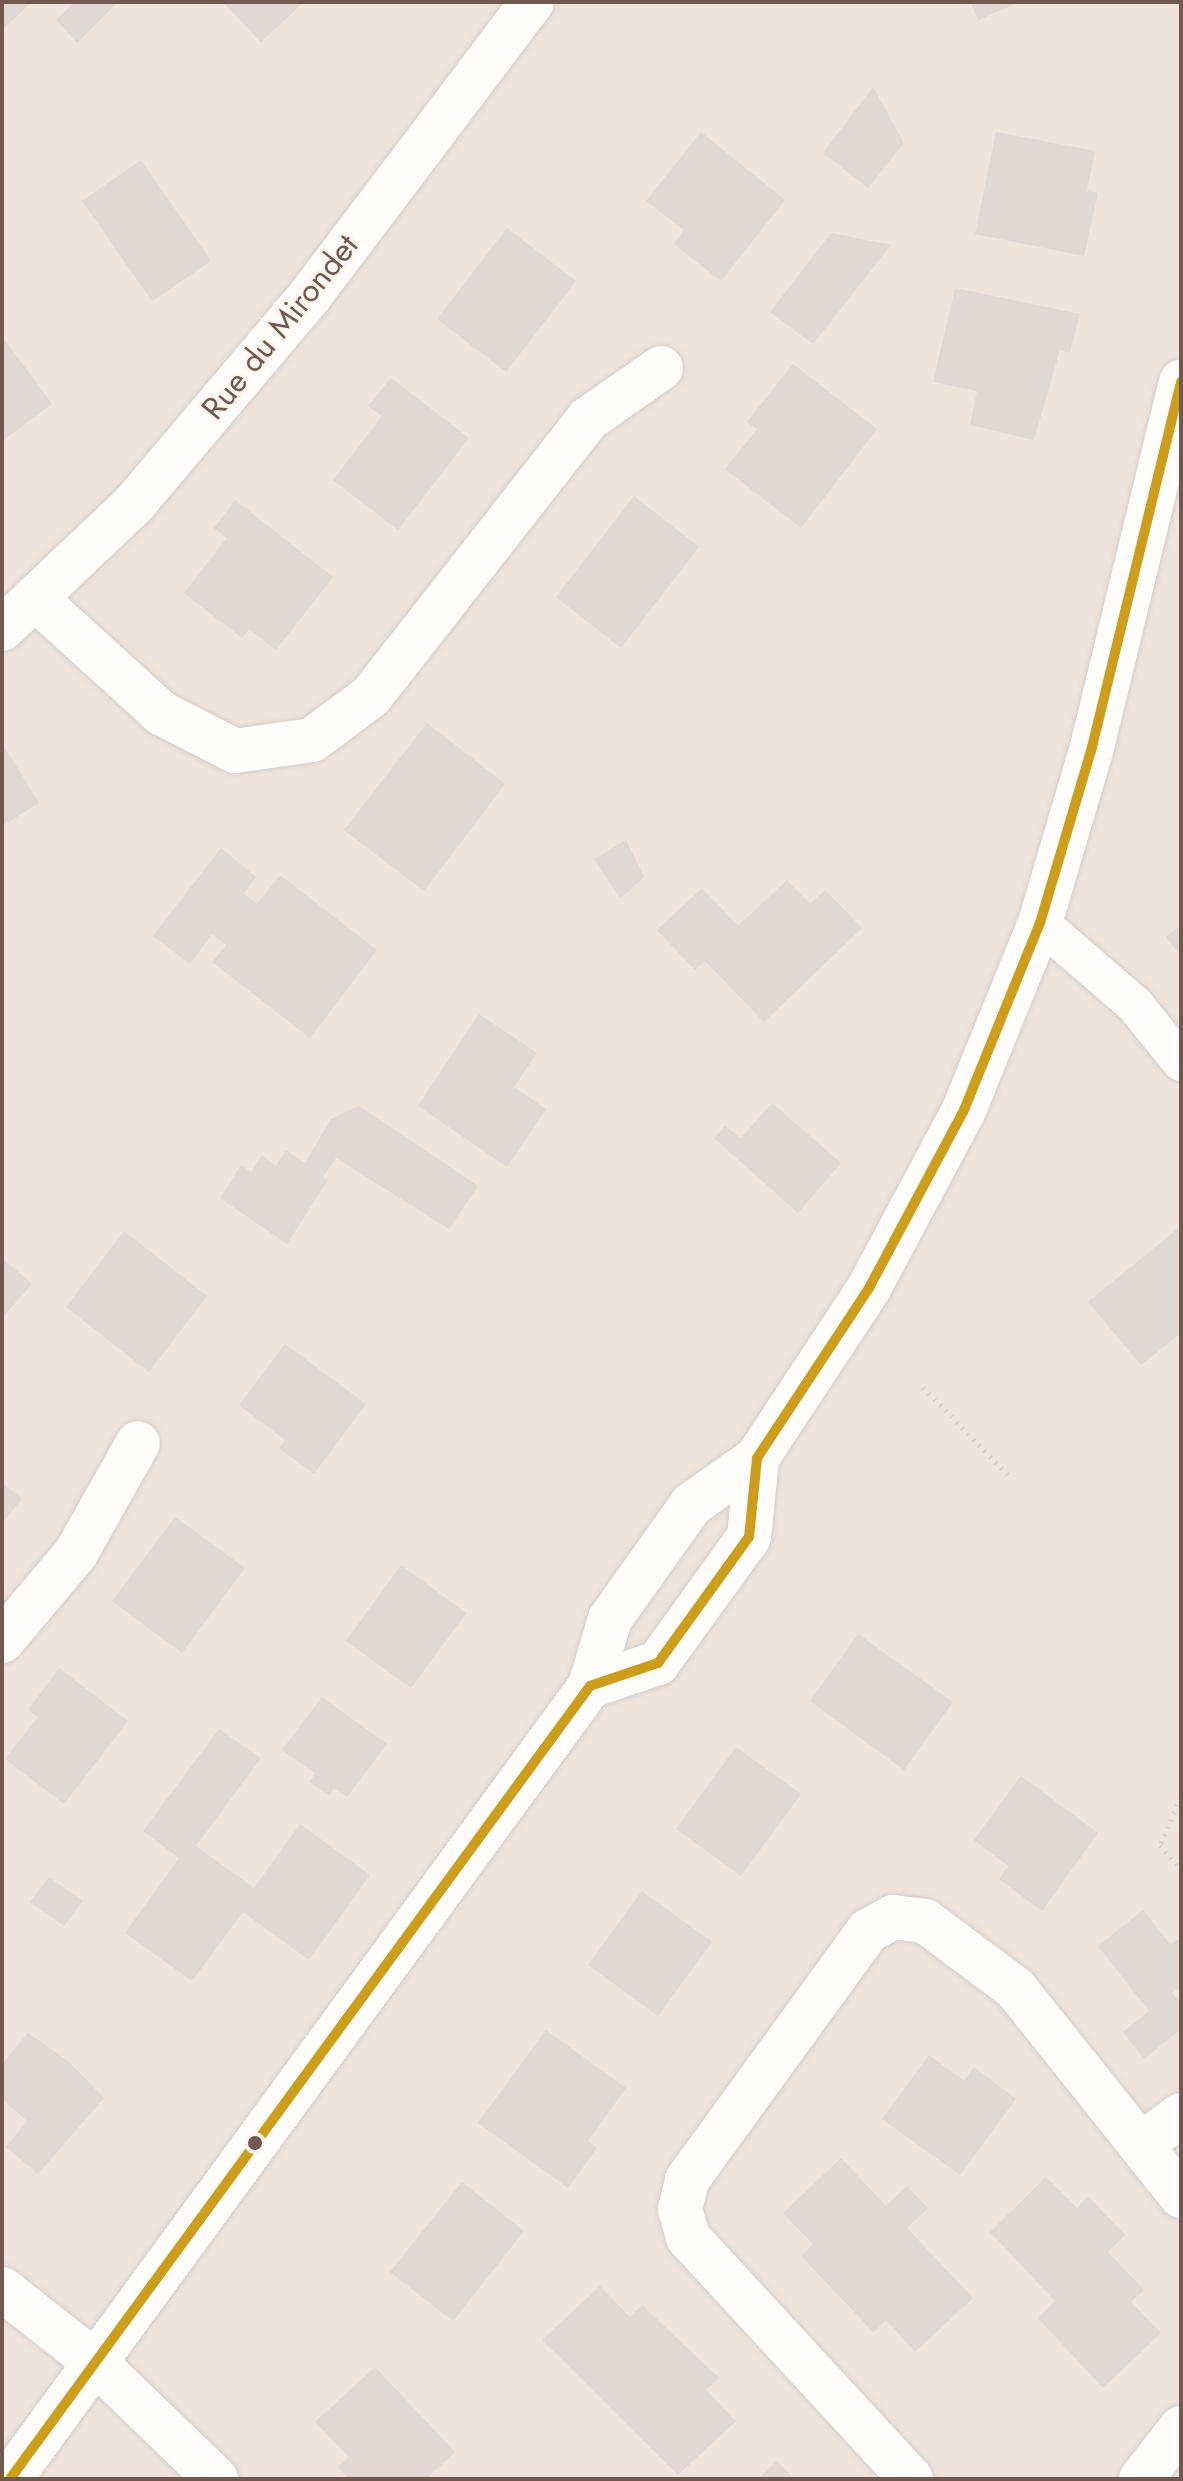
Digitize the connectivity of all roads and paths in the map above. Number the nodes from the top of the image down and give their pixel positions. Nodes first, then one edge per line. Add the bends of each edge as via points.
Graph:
1 (532, 2) edge
2 (661, 368) dead end
3 (1181, 382) edge
4 (37, 600) junction
5 (2, 629) edge
6 (1040, 923) junction
7 (1181, 1062) edge
8 (923, 1387) dead end
9 (138, 1443) dead end
10 (757, 1458) junction
11 (1011, 1478) dead end
12 (2, 1641) edge
13 (590, 1686) junction
14 (1181, 1797) edge
15 (1181, 1870) edge
16 (1181, 2115) edge
17 (1141, 2145) junction
18 (1181, 2196) edge
19 (2, 2289) edge
20 (96, 2363) junction
21 (1181, 2428) edge
22 (10, 2479) edge
23 (216, 2479) edge
24 (911, 2479) edge
25 (1141, 2479) edge

1 - 4 street, Rue du Mirondet via 309,297 134,504
2 - 4 street via 588,419 371,696 312,740 235,751 173,719
3 - 6 street via 1092,747
4 - 5 street, Rue du Mirondet
6 - 7 lane via 1135,1005
6 - 10 street via 956,1124 869,1288
8 - 11 path
9 - 12 street via 76,1553
10 - 13 street via 691,1505 610,1619
10 - 13 street via 749,1537 658,1663
13 - 20 street
14 - 15 path via 1160,1845
16 - 17 street
17 - 18 street
17 - 24 street via 1015,1988 925,1921 893,1917 868,1931 687,2180 680,2209 688,2237
19 - 20 street
20 - 22 street
20 - 23 street
21 - 25 street

